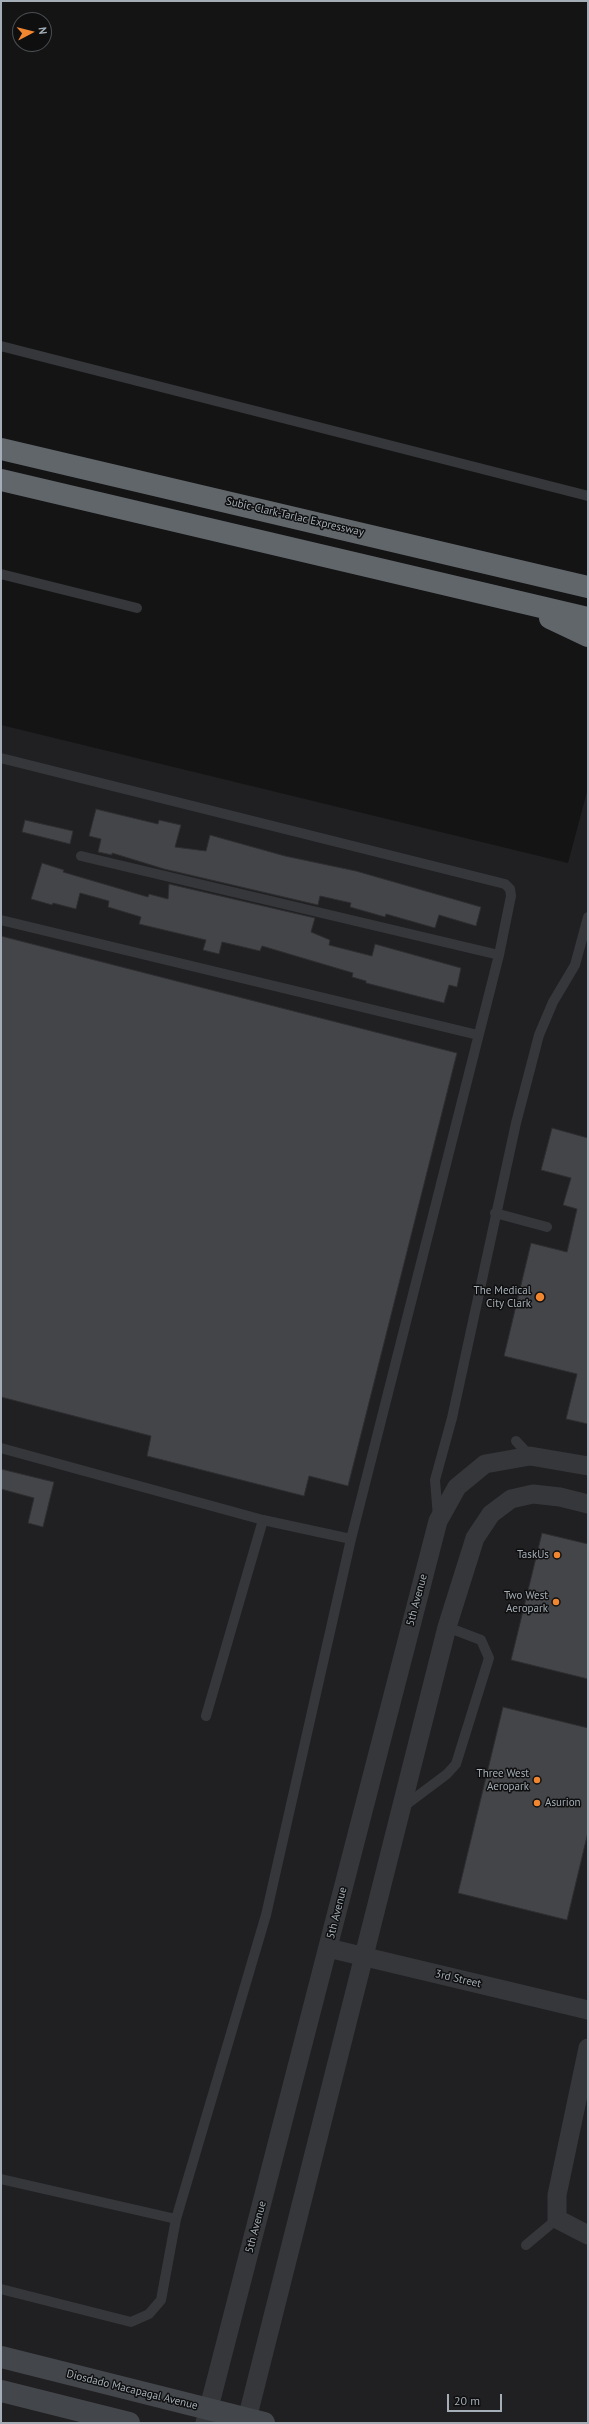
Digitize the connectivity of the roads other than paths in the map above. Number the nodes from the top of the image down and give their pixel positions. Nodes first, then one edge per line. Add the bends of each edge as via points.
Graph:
1 (1, 346) edge
2 (1, 449) edge
3 (1, 480) edge
4 (588, 496) edge
5 (517, 570) junction
6 (1, 574) edge
7 (588, 580) edge
8 (588, 587) edge
9 (515, 600) junction
10 (137, 608) dead end
11 (588, 618) edge
12 (588, 636) edge
13 (1, 758) edge
14 (81, 856) dead end
15 (588, 917) edge
16 (1, 920) edge
17 (499, 955) junction
18 (478, 1035) junction
19 (495, 1213) junction
20 (547, 1227) dead end
21 (516, 1442) dead end
22 (1, 1448) edge
23 (530, 1456) junction
24 (588, 1466) edge
25 (588, 1504) edge
26 (263, 1520) junction
27 (438, 1521) junction
28 (351, 1539) junction
29 (447, 1627) junction
30 (206, 1716) dead end
31 (401, 1808) junction
32 (328, 1948) junction
33 (363, 1957) junction
34 (588, 2010) edge
35 (588, 2048) edge
36 (1, 2179) edge
37 (176, 2219) junction
38 (557, 2219) junction
39 (588, 2235) edge
40 (526, 2245) dead end
41 (1, 2288) edge
42 (1, 2357) edge
43 (1, 2391) edge
44 (207, 2416) edge
45 (252, 2422) edge
46 (129, 2423) edge

1 - 4 lane
2 - 5 highway, Subic-Clark-Tarlac Expressway
3 - 9 highway
5 - 7 highway
5 - 8 highway, Subic-Clark-Tarlac Expressway
6 - 10 lane
9 - 11 highway
9 - 12 highway
13 - 17 lane via 505,884 510,889 511,896
14 - 17 lane
15 - 19 lane via 575,965 553,1002 539,1035
16 - 18 lane
17 - 18 lane
18 - 28 lane
19 - 20 lane
19 - 27 lane via 452,1418 435,1480
21 - 23 lane
22 - 26 lane
23 - 24 street, 5th Avenue
23 - 27 street, 5th Avenue via 485,1464 457,1487
25 - 29 street via 533,1494 511,1499 491,1514 475,1538
26 - 28 lane
26 - 30 lane
27 - 32 street, 5th Avenue
28 - 37 lane via 266,1915
29 - 31 street
29 - 31 lane via 481,1640 489,1658 456,1764 447,1774
31 - 33 street
32 - 33 street, 3rd Street
32 - 44 street, 5th Avenue
33 - 34 street, 3rd Street
33 - 45 street
35 - 38 street via 557,2195
36 - 37 lane
37 - 41 lane via 161,2300 149,2314 131,2322
38 - 39 street
38 - 40 lane
42 - 44 main road, Diosdado Macapagal Avenue
43 - 46 main road
44 - 45 main road, Diosdado Macapagal Avenue

